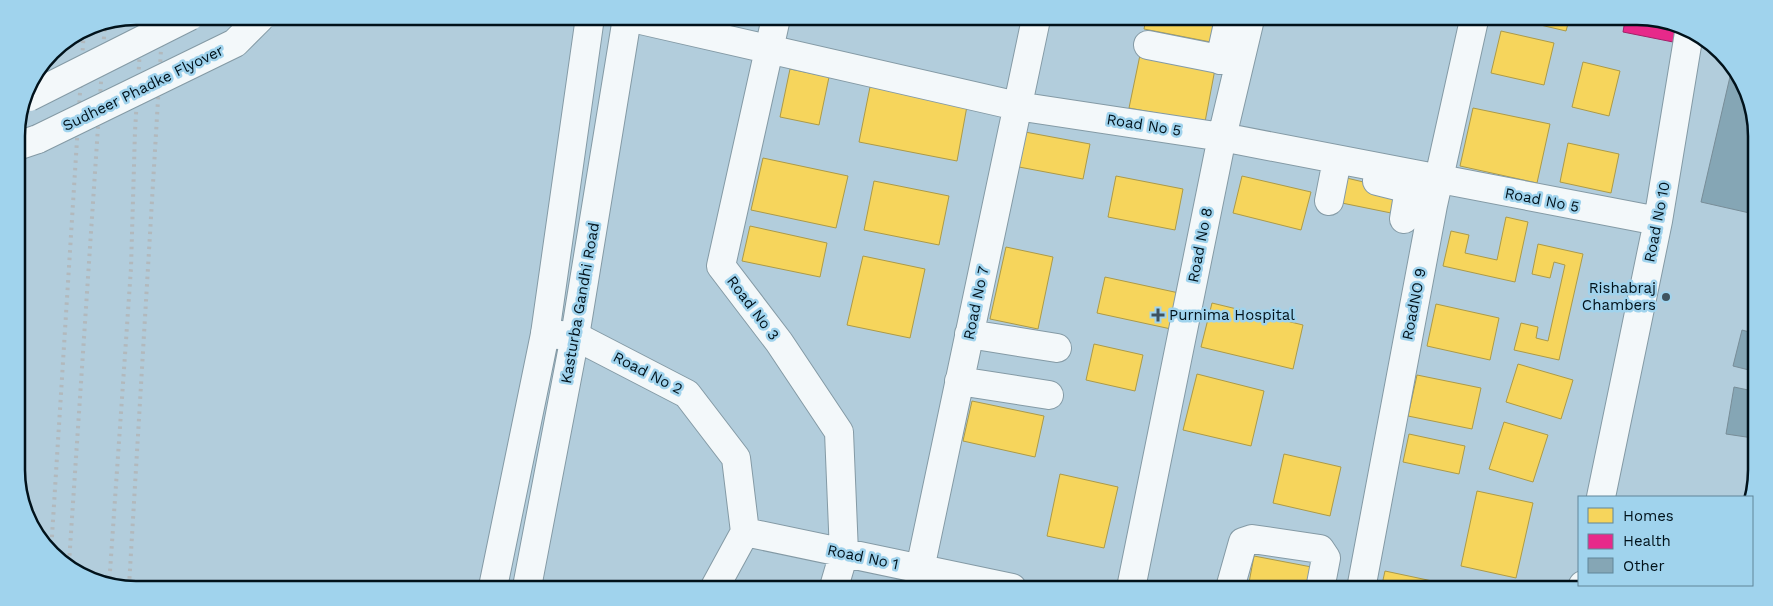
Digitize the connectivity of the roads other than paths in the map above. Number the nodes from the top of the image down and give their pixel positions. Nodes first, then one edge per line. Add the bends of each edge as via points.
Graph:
1 (173, 25) edge
2 (253, 25) edge
3 (589, 25) edge
4 (626, 25) edge
5 (664, 25) edge
6 (775, 25) edge
7 (1035, 25) edge
8 (1229, 25) edge
9 (1247, 25) edge
10 (1473, 25) edge
11 (1688, 37) edge
12 (1148, 45) dead end
13 (770, 48) junction
14 (1230, 62) junction
15 (33, 94) edge
16 (1018, 106) junction
17 (1222, 137) junction
18 (25, 143) edge
19 (1358, 171) junction
20 (1329, 201) dead end
21 (1418, 207) junction
22 (1658, 221) junction
23 (545, 334) junction
24 (975, 335) junction
25 (575, 336) junction
26 (1057, 348) dead end
27 (965, 382) junction
28 (1049, 396) dead end
29 (1601, 496) edge
30 (745, 532) junction
31 (844, 553) junction
32 (918, 578) edge
33 (494, 581) edge
34 (528, 581) edge
35 (719, 581) edge
36 (836, 581) edge
37 (946, 581) edge
38 (1132, 581) edge
39 (1232, 581) edge
40 (1322, 581) edge
41 (1362, 581) edge

1 - 15 street, bridge
2 - 18 street, Sudheer Phadke Flyover, bridge via 235,43
3 - 23 street, Kasturba Gandhi Road
4 - 25 street, Kasturba Gandhi Road
5 - 13 street, Road No 5
6 - 13 street, Road No 3
7 - 16 street, Road No 7
8 - 14 street
9 - 14 street, Road No 8
10 - 21 street, RoadNO 9
11 - 22 street, Road No 10
12 - 14 street
13 - 16 street, Road No 5
13 - 31 street, Road No 3 via 721,266 779,342 839,432
14 - 17 street, Road No 8
16 - 17 street, Road No 5
16 - 24 street, Road No 7
17 - 19 street, Road No 5
17 - 38 street, Road No 8
19 - 20 street
19 - 21 street, Road No 5
21 - 22 street, Road No 5
21 - 41 street, RoadNO 9
22 - 29 street, Road No 10
23 - 25 street, Road No 2
23 - 33 street, Kasturba Gandhi Road
24 - 26 street
24 - 27 street, Road No 7
25 - 30 street, Road No 2 via 688,394 736,458
25 - 34 street, Kasturba Gandhi Road
27 - 28 street
27 - 32 street, Road No 7
30 - 31 street, Road No 1
30 - 35 street
31 - 32 street, Road No 1
31 - 36 street, Road No 3
32 - 37 street, Road No 1
39 - 40 street via 1243,542 1252,539 1320,549 1326,558

